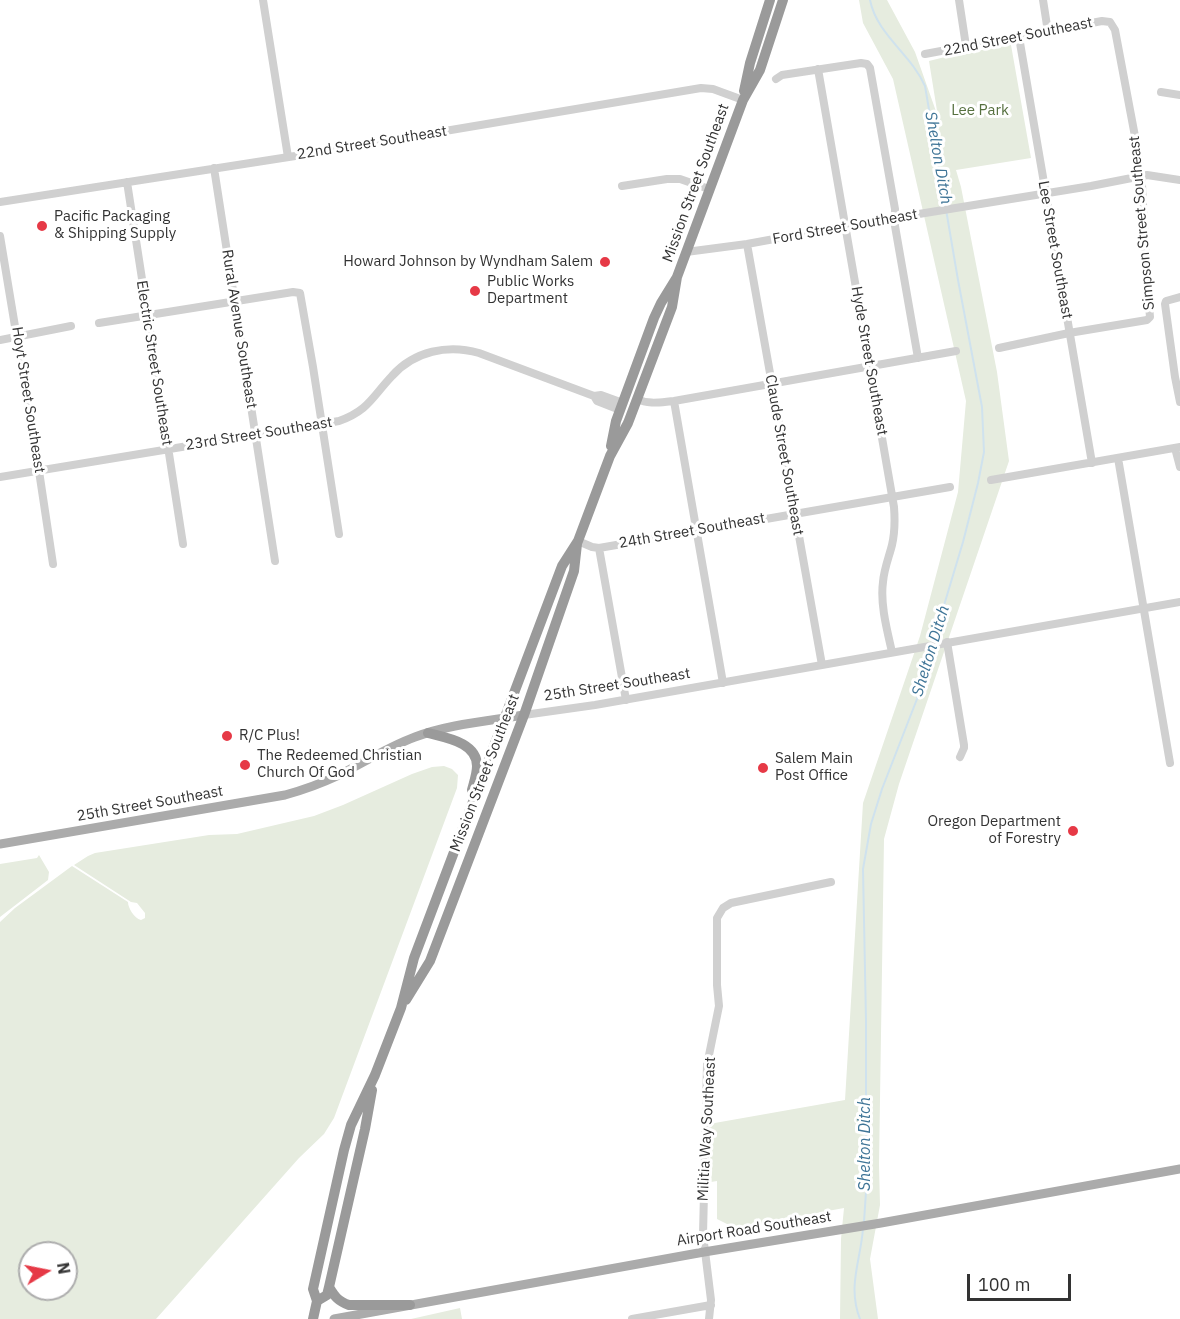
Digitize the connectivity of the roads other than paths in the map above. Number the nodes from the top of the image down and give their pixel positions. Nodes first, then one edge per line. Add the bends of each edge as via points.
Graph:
1 (263, 0) edge
2 (770, 0) edge
3 (783, 0) edge
4 (959, 0) edge
5 (1043, 0) edge
6 (1110, 22) joint
7 (1048, 32) junction
8 (1018, 37) junction
9 (966, 46) junction
10 (925, 54) dead end
11 (818, 69) junction
12 (776, 79) dead end
13 (1161, 92) dead end
14 (1180, 96) edge
15 (743, 100) junction
16 (288, 157) junction
17 (214, 168) junction
18 (1140, 176) junction
19 (1180, 180) edge
20 (127, 182) junction
21 (622, 186) dead end
22 (709, 189) junction
23 (1045, 193) junction
24 (0, 202) edge
25 (895, 217) junction
26 (845, 226) junction
27 (0, 236) edge
28 (747, 244) junction
29 (686, 252) junction
30 (677, 277) junction
31 (1180, 297) edge
32 (235, 301) junction
33 (147, 316) junction
34 (99, 323) dead end
35 (71, 326) dead end
36 (1069, 333) junction
37 (17, 337) junction
38 (0, 340) edge
39 (999, 348) dead end
40 (956, 351) dead end
41 (918, 358) junction
42 (638, 364) junction
43 (870, 367) junction
44 (1178, 376) edge
45 (771, 384) junction
46 (637, 399) junction
47 (674, 401) junction
48 (1180, 402) edge
49 (622, 406) junction
50 (322, 424) junction
51 (255, 435) junction
52 (1177, 448) edge
53 (168, 449) junction
54 (610, 456) junction
55 (1118, 458) junction
56 (1092, 462) junction
57 (1180, 467) edge
58 (39, 471) junction
59 (0, 477) edge
60 (991, 480) dead end
61 (950, 487) dead end
62 (892, 496) junction
63 (794, 513) junction
64 (696, 530) junction
65 (339, 534) dead end
66 (578, 541) junction
67 (183, 544) dead end
68 (599, 548) junction
69 (275, 561) dead end
70 (53, 564) dead end
71 (1180, 602) edge
72 (1144, 608) junction
73 (947, 642) junction
74 (892, 652) junction
75 (822, 665) junction
76 (723, 682) junction
77 (626, 700) junction
78 (524, 715) junction
79 (505, 718) junction
80 (428, 733) junction
81 (960, 757) dead end
82 (1170, 763) dead end
83 (465, 820) junction
84 (0, 844) edge
85 (831, 882) dead end
86 (401, 1008) junction
87 (375, 1075) junction
88 (1180, 1169) edge
89 (704, 1252) junction
90 (329, 1287) junction
91 (317, 1301) junction
92 (410, 1305) junction
93 (711, 1305) junction
94 (313, 1319) edge
95 (334, 1319) edge
96 (632, 1319) edge
97 (709, 1319) edge

1 - 16 street
2 - 15 highway, Mission Street Southeast
3 - 15 highway, Mission Street Southeast via 760,70
4 - 9 street
5 - 7 street
6 - 7 street, 22nd Street Southeast
6 - 18 street, Simpson Street Southeast via 1116,30
7 - 8 street, 22nd Street Southeast
8 - 9 street, 22nd Street Southeast
8 - 23 street, Lee Street Southeast
9 - 10 street, 22nd Street Southeast
11 - 12 street
11 - 25 street via 867,64
11 - 26 street, Hyde Street Southeast
13 - 14 street
15 - 16 street, 22nd Street Southeast via 701,88
15 - 22 highway, Mission Street Southeast
16 - 17 street, 22nd Street Southeast
17 - 20 street, 22nd Street Southeast
17 - 32 street, Rural Avenue Southeast
18 - 19 street, Ford Street Southeast
18 - 23 street, Ford Street Southeast
18 - 36 street, Simpson Street Southeast via 1149,319
20 - 24 street, 22nd Street Southeast
20 - 33 street, Electric Street Southeast
21 - 22 street via 680,179
22 - 29 highway, Mission Street Southeast
23 - 25 street, Ford Street Southeast
23 - 36 street, Lee Street Southeast
25 - 26 street, Ford Street Southeast
25 - 41 street
26 - 28 street, Ford Street Southeast
26 - 43 street, Hyde Street Southeast
27 - 37 street, Hoyt Street Southeast
28 - 29 street, Ford Street Southeast
28 - 45 street, Claude Street Southeast
29 - 30 highway, Mission Street Southeast
30 - 42 highway, Mission Street Southeast via 661,303
30 - 46 highway, Mission Street Southeast via 672,307
31 - 44 street, Simpson Street Southeast via 1166,301 1165,312
32 - 33 street
32 - 50 street via 300,293
32 - 51 street, Rural Avenue Southeast
33 - 34 street
33 - 53 street, Electric Street Southeast
35 - 37 street
36 - 39 street
36 - 56 street, Lee Street Southeast
37 - 38 street
37 - 58 street, Hoyt Street Southeast
40 - 41 street
41 - 43 street
42 - 46 highway via 634,394
42 - 49 highway, Mission Street Southeast
43 - 45 street
43 - 62 street, Hyde Street Southeast
44 - 48 street, Simpson Street Southeast
45 - 47 street
45 - 63 street, Claude Street Southeast
46 - 47 street via 650,403
46 - 54 highway, Mission Street Southeast
47 - 64 street
49 - 50 street, 23rd Street Southeast via 602,395 594,396 459,349 421,355 399,368 358,412
49 - 54 highway, Mission Street Southeast
50 - 51 street, 23rd Street Southeast
50 - 65 street
51 - 53 street, 23rd Street Southeast
51 - 69 street, Rural Avenue Southeast
52 - 55 street
52 - 57 street
53 - 58 street, 23rd Street Southeast
53 - 67 street, Electric Street Southeast
54 - 66 highway, Mission Street Southeast
55 - 56 street
55 - 72 street
56 - 60 street
58 - 59 street, 23rd Street Southeast
58 - 70 street, Hoyt Street Southeast
61 - 62 street, 24th Street Southeast
62 - 63 street, 24th Street Southeast
62 - 74 street, Hyde Street Southeast via 895,527 882,585
63 - 64 street, 24th Street Southeast
63 - 75 street, Claude Street Southeast
64 - 68 street, 24th Street Southeast
64 - 76 street
66 - 68 street, 24th Street Southeast
66 - 78 highway, Mission Street Southeast via 574,571
66 - 79 highway, Mission Street Southeast via 562,566
68 - 77 street
71 - 72 street, 25th Street Southeast
72 - 73 street, 25th Street Southeast
72 - 82 street
73 - 74 street, 25th Street Southeast
73 - 81 street via 964,745
74 - 75 street, 25th Street Southeast
75 - 76 street, 25th Street Southeast
76 - 77 street, 25th Street Southeast
77 - 78 street, 25th Street Southeast
78 - 79 main road, 25th Street Southeast
78 - 86 highway, Mission Street Southeast via 430,962
79 - 80 main road, 25th Street Southeast
79 - 83 highway, Mission Street Southeast
80 - 83 highway via 460,742 476,758
80 - 84 main road, 25th Street Southeast via 383,751 325,782 285,795
83 - 86 highway, Mission Street Southeast via 414,958
85 - 89 street, Militia Way Southeast via 731,903 717,918 719,1006 707,1065
86 - 87 highway, Mission Street Southeast
87 - 90 highway, Mission Street Southeast
87 - 91 highway, Mission Street Southeast via 351,1125 344,1150 313,1289
88 - 89 main road, Airport Road Southeast
89 - 92 main road, Airport Road Southeast
89 - 93 street, Militia Way Southeast
90 - 91 highway, Mission Street Southeast via 327,1295
90 - 92 highway via 336,1299 349,1305
91 - 94 highway, Mission Street Southeast
92 - 95 main road, Airport Road Southeast
93 - 96 street
93 - 97 street, Militia Way Southeast

